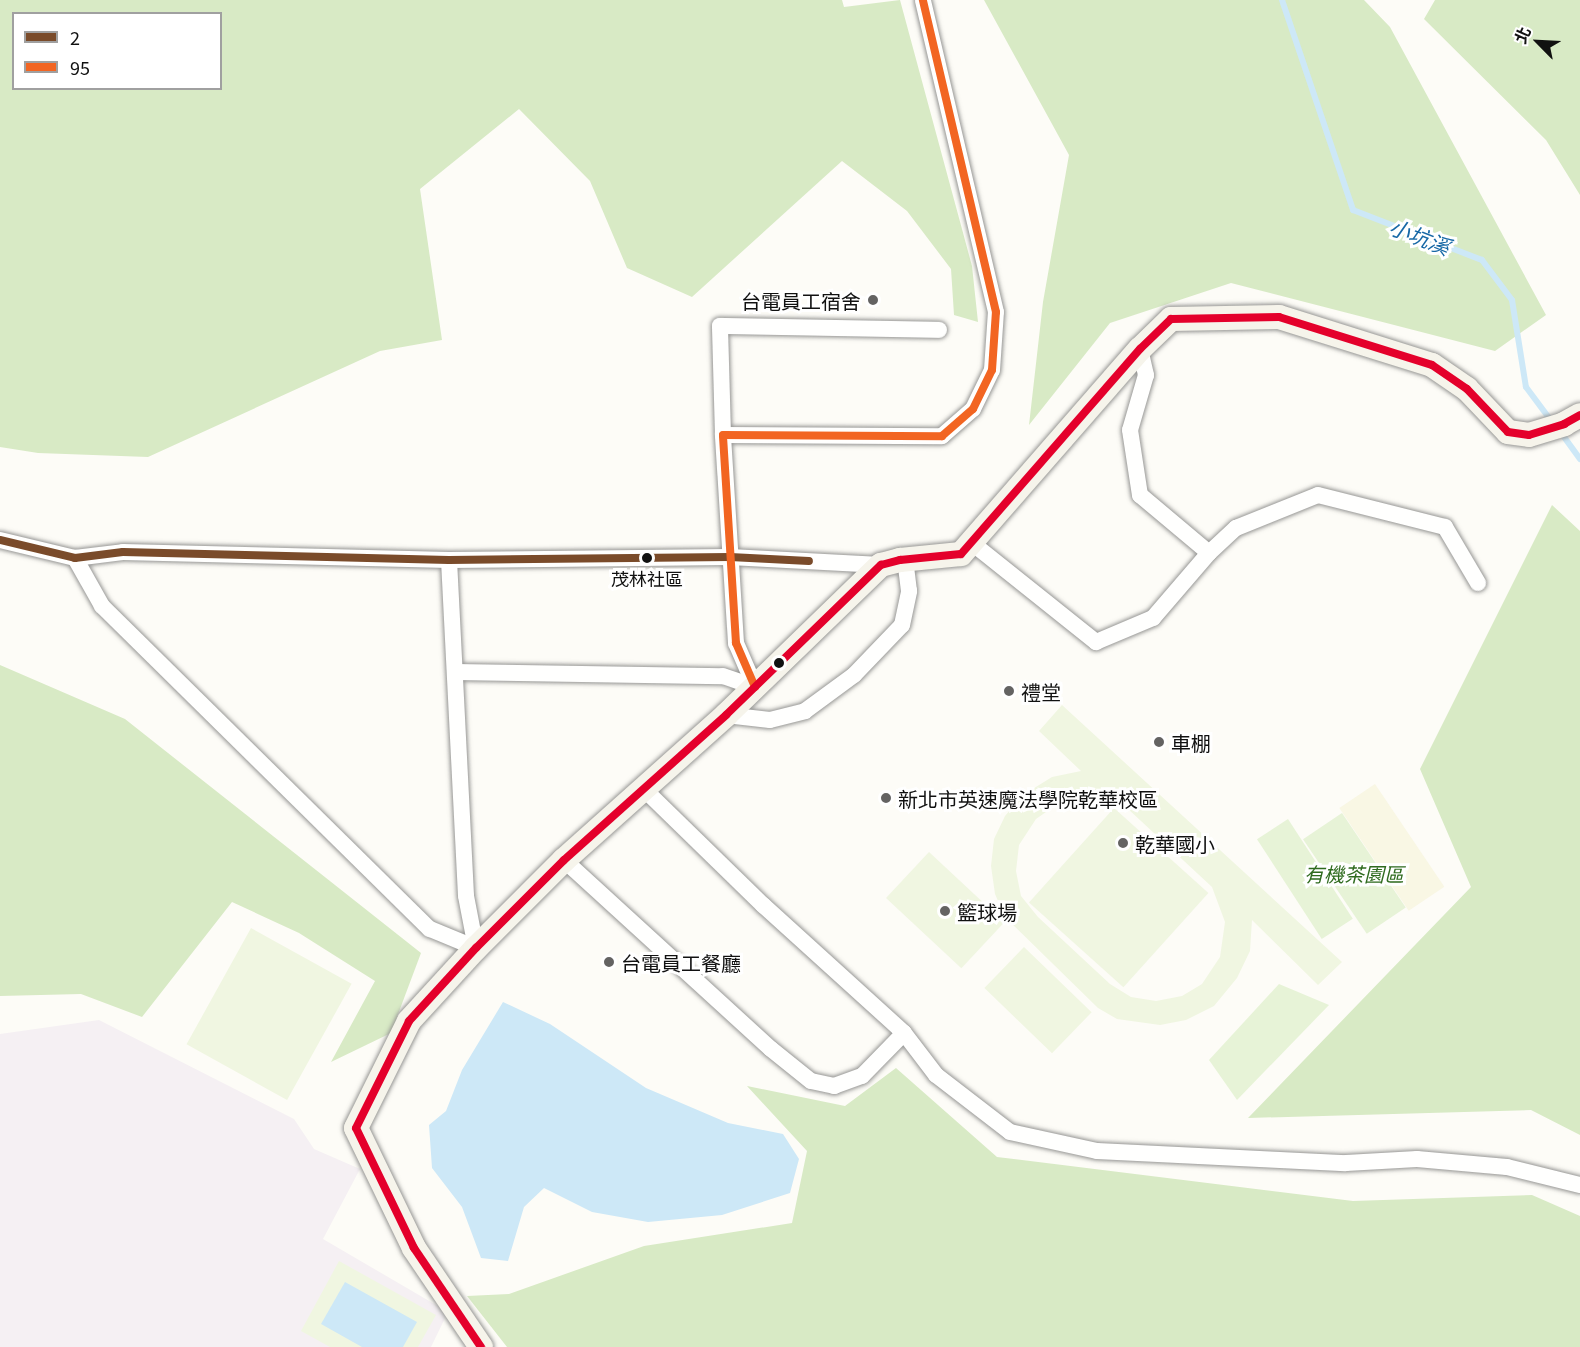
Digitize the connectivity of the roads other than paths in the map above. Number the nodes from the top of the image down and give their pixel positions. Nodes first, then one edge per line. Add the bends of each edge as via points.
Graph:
1 (923, 0) edge
2 (939, 330) dead end
3 (1140, 349) junction
4 (1562, 423) edge
5 (723, 435) junction
6 (0, 540) edge
7 (972, 543) junction
8 (1209, 554) junction
9 (730, 557) junction
10 (75, 558) junction
11 (449, 560) junction
12 (890, 562) junction
13 (1478, 583) dead end
14 (455, 672) junction
15 (754, 687) junction
16 (726, 715) junction
17 (645, 790) junction
18 (564, 860) junction
19 (476, 948) junction
20 (904, 1033) junction
21 (1580, 1185) edge
22 (481, 1347) edge

1 - 5 street via 996,312 992,370 973,409 942,436
2 - 5 street via 720,326
3 - 4 street via 1171,319 1279,317 1432,365 1467,389 1508,432 1529,435
3 - 7 street
3 - 8 street via 1146,375 1130,430 1140,495
5 - 9 street
6 - 10 street
7 - 8 street via 1096,642 1153,618
7 - 12 street via 961,554
8 - 13 street via 1236,528 1318,495 1445,527
9 - 11 street
9 - 12 street
9 - 15 street via 736,643
10 - 11 street via 123,552
10 - 19 street via 102,606 430,929
11 - 14 street
12 - 15 street
12 - 16 street via 906,567 909,591 902,625 854,675 805,711 770,720
14 - 15 street via 723,676
14 - 19 street via 466,896
15 - 16 street
16 - 17 street
17 - 18 street
17 - 20 street via 763,905
18 - 19 street
18 - 20 street via 811,1081 834,1086 862,1076
19 - 22 street via 409,1021 357,1128 414,1248
20 - 21 street via 936,1075 1010,1132 1097,1151 1346,1163 1416,1159 1507,1167

